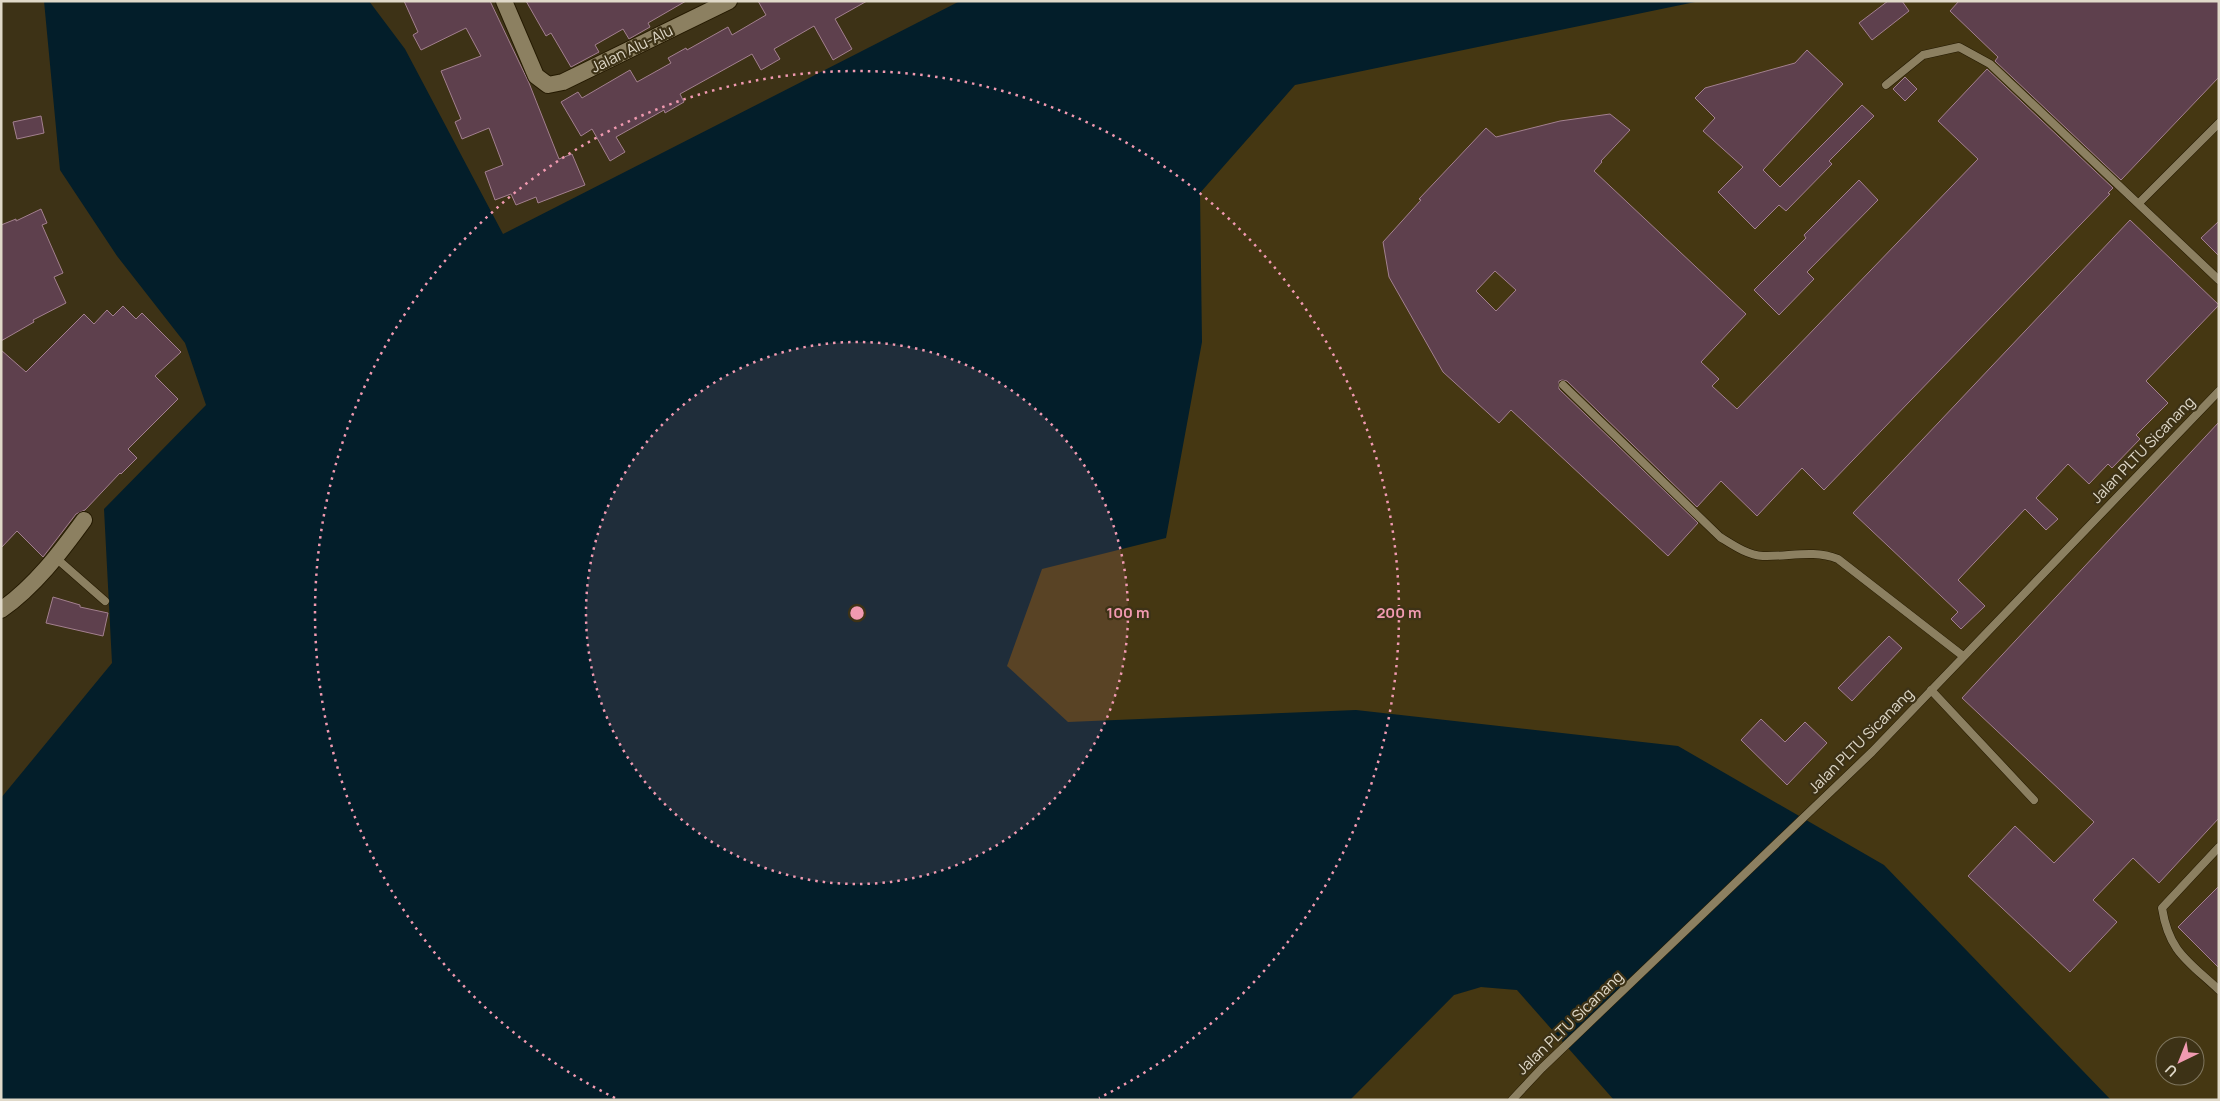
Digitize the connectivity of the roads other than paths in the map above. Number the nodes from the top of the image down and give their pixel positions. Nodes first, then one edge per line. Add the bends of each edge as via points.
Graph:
1 (504, 1) edge
2 (729, 1) edge
3 (1886, 85) dead end
4 (2219, 123) edge
5 (2139, 203) junction
6 (2219, 280) edge
7 (1563, 385) dead end
8 (2219, 391) edge
9 (84, 520) dead end
10 (56, 558) junction
11 (104, 602) dead end
12 (1, 610) edge
13 (1963, 656) junction
14 (1931, 690) junction
15 (2034, 800) dead end
16 (2219, 847) edge
17 (2219, 990) edge
18 (1512, 1100) edge

1 - 2 street, Jalan Alu-Alu via 536,76 548,85 564,82
3 - 5 lane via 1922,54 1959,47 1990,64
4 - 5 lane
5 - 6 lane
7 - 13 lane via 1720,537 1740,549 1762,556 1814,553 1838,559
8 - 13 lane, Jalan PLTU Sicanang
9 - 10 street
10 - 11 lane
10 - 12 street
13 - 14 lane, Jalan PLTU Sicanang
14 - 15 lane
14 - 18 lane, Jalan PLTU Sicanang via 1872,752
16 - 17 lane via 2162,908 2175,948

